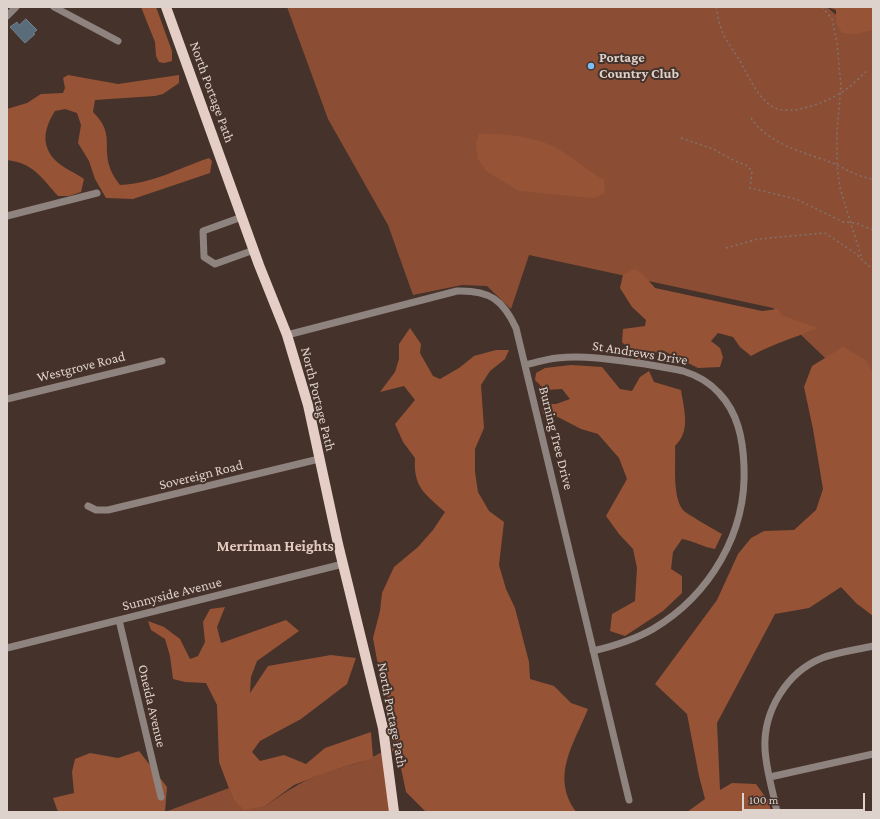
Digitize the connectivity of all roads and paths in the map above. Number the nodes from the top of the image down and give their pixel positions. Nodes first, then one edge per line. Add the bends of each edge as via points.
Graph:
1 (16, 7) edge
2 (54, 7) edge
3 (166, 7) edge
4 (716, 7) edge
5 (822, 7) edge
6 (7, 16) edge
7 (118, 41) dead end
8 (868, 70) dead end
9 (841, 93) junction
10 (751, 118) dead end
11 (681, 138) dead end
12 (837, 165) junction
13 (873, 179) edge
14 (97, 193) dead end
15 (7, 216) edge
16 (242, 217) junction
17 (851, 223) junction
18 (873, 230) edge
19 (726, 248) dead end
20 (254, 250) junction
21 (862, 259) junction
22 (873, 270) edge
23 (287, 335) junction
24 (162, 361) dead end
25 (525, 365) junction
26 (7, 399) edge
27 (319, 458) junction
28 (88, 506) dead end
29 (343, 564) junction
30 (119, 620) junction
31 (873, 646) edge
32 (7, 648) edge
33 (593, 652) junction
34 (873, 755) edge
35 (770, 777) junction
36 (161, 797) dead end
37 (630, 800) dead end
38 (394, 812) edge
39 (777, 812) edge

1 - 6 street
2 - 7 street
3 - 16 main road, North Portage Path
4 - 9 path via 720,28 728,44 750,81 771,106 785,111 798,110
5 - 9 path via 832,19 838,43
8 - 9 path
9 - 12 path
10 - 12 path via 757,128 795,150
11 - 17 path via 713,149 750,167 750,188 796,199 843,222
12 - 13 path via 854,174
12 - 17 path via 840,188
14 - 15 street
16 - 20 main road, North Portage Path
16 - 20 street via 203,231 204,257 214,264
17 - 18 path
17 - 21 path
19 - 21 path via 758,239 824,233
20 - 23 main road, North Portage Path
21 - 22 path
23 - 25 street, Burning Tree Drive via 434,296 470,290 485,293 499,301 510,314
23 - 27 main road, North Portage Path via 308,405
24 - 26 street, Westgrove Road
25 - 33 street, Burning Tree Drive
25 - 33 street, St Andrews Drive via 558,358 583,357 683,371 700,378 719,392 728,404 738,426 744,455 743,494 734,533 721,561 694,597 666,620 638,637
27 - 28 street, Sovereign Road via 108,510 96,510
27 - 29 main road, North Portage Path
29 - 30 street, Sunnyside Avenue
29 - 38 main road, North Portage Path via 383,728
30 - 32 street, Sunnyside Avenue
30 - 36 street, Oneida Avenue
31 - 35 street via 820,659 798,673 787,684 769,716 765,736
33 - 37 street, Burning Tree Drive
34 - 35 street
35 - 39 street

